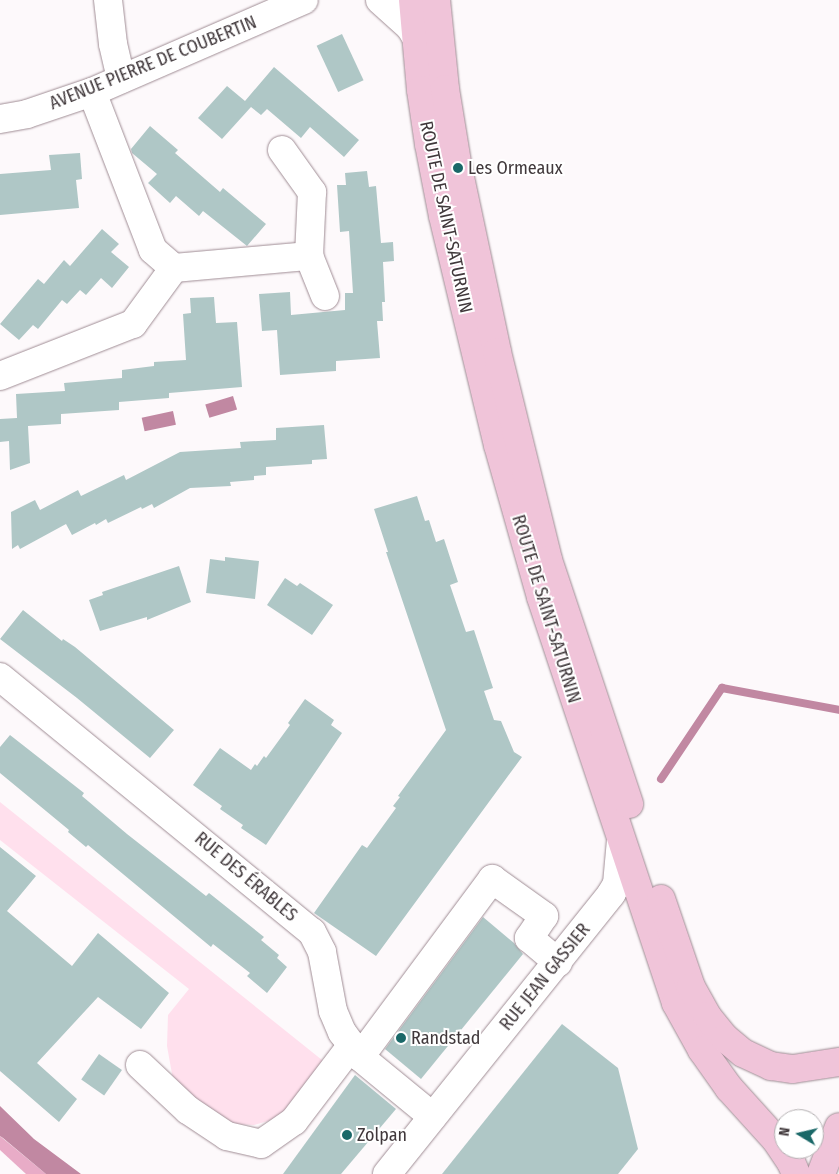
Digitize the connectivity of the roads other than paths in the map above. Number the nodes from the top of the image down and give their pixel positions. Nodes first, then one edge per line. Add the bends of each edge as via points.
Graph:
1 (108, 0) edge
2 (304, 0) edge
3 (380, 0) edge
4 (413, 0) edge
5 (436, 0) edge
6 (416, 37) junction
7 (121, 79) junction
8 (92, 92) junction
9 (0, 119) edge
10 (282, 150) dead end
11 (309, 256) junction
12 (174, 268) junction
13 (325, 296) dead end
14 (0, 376) edge
15 (0, 677) edge
16 (621, 840) junction
17 (558, 962) junction
18 (356, 1051) junction
19 (839, 1062) edge
20 (140, 1066) dead end
21 (433, 1117) junction
22 (839, 1127) edge
23 (387, 1174) edge
24 (796, 1174) edge
25 (821, 1174) edge

1 - 7 street
2 - 7 street, AVENUE PIERRE DE COUBERTIN
3 - 6 street via 410,26
4 - 6 main road, ROUTE DE SAINT-SATURNIN
5 - 19 main road, ROUTE DE SAINT-SATURNIN via 445,89 458,168 497,352 548,560 691,987 707,1016 743,1054 771,1066 794,1069
6 - 16 main road, ROUTE DE SAINT-SATURNIN via 428,144 498,445 540,597
7 - 8 street, AVENUE PIERRE DE COUBERTIN
8 - 9 street, AVENUE PIERRE DE COUBERTIN via 26,114
8 - 12 street via 153,250
10 - 11 street via 312,192
11 - 12 street
11 - 13 street
12 - 14 street via 133,324
15 - 18 street, RUE DES ÉRABLES via 312,932 322,952 333,1011 342,1032
16 - 17 street, RUE JEAN GASSIER via 617,884
16 - 24 main road, ROUTE DE SAINT-SATURNIN via 676,1003 690,1031 728,1088 776,1140
17 - 18 street via 529,938 544,916 492,879
17 - 21 street, RUE JEAN GASSIER
18 - 20 street via 294,1121 262,1144 227,1136 188,1110
18 - 21 street, RUE DES ÉRABLES
21 - 23 street, RUE JEAN GASSIER
22 - 25 main road

